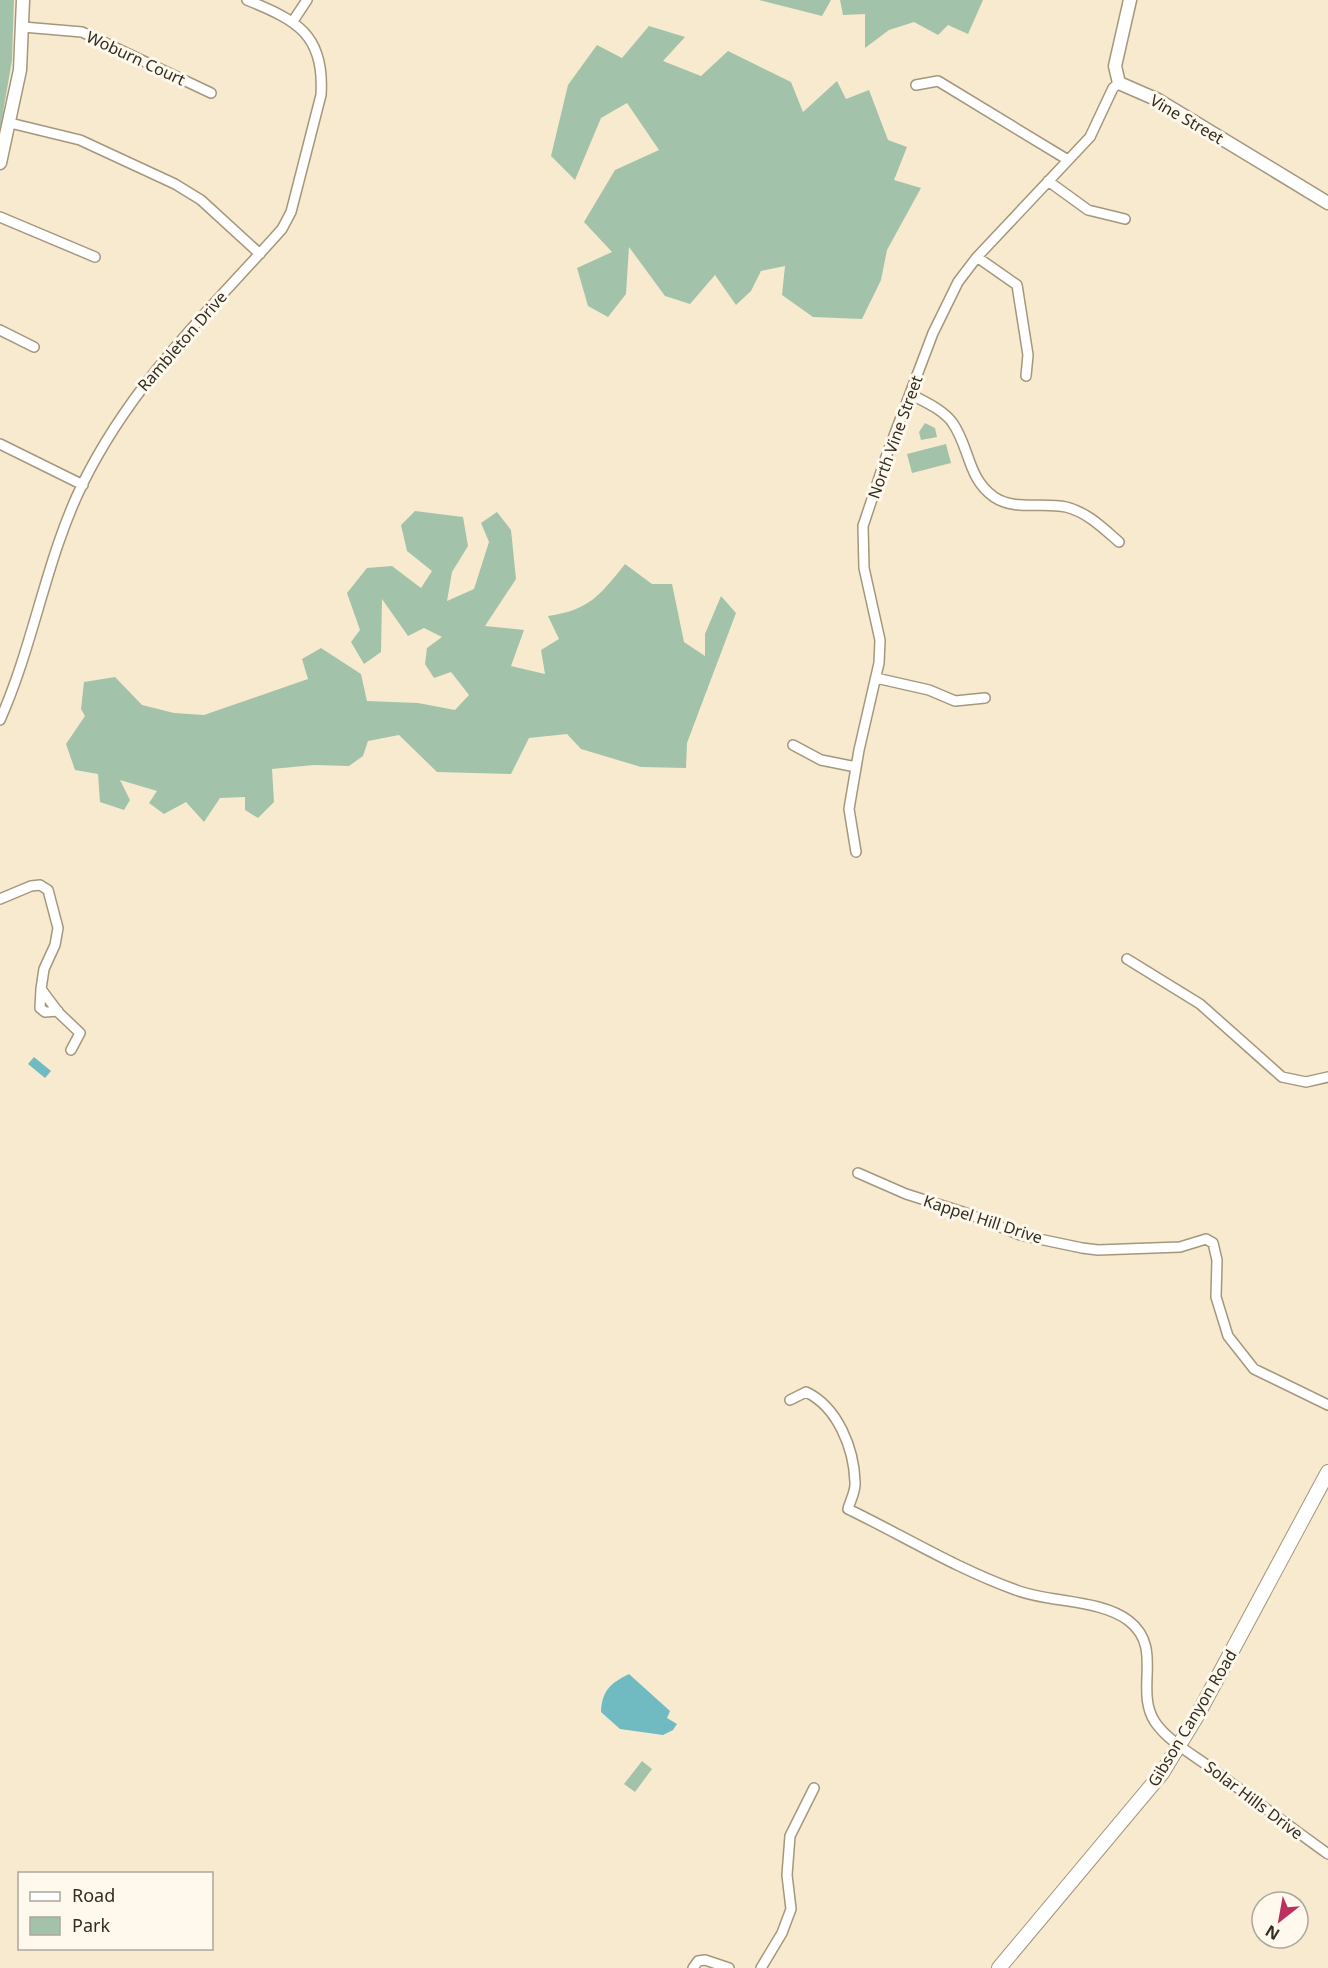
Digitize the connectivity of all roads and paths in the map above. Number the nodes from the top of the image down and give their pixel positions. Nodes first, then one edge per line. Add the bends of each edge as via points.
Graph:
1 (23, 0) edge
2 (247, 0) edge
3 (308, 0) edge
4 (1130, 0) edge
5 (293, 21) junction
6 (23, 27) junction
7 (1119, 82) junction
8 (916, 85) dead end
9 (211, 93) dead end
10 (10, 123) junction
11 (1068, 160) junction
12 (0, 163) edge
13 (1048, 181) junction
14 (1328, 203) edge
15 (0, 217) edge
16 (1125, 219) dead end
17 (260, 254) junction
18 (95, 257) dead end
19 (977, 257) junction
20 (0, 330) edge
21 (34, 347) dead end
22 (1026, 376) dead end
23 (910, 394) junction
24 (0, 444) edge
25 (82, 485) junction
26 (1119, 542) dead end
27 (876, 678) junction
28 (986, 698) dead end
29 (0, 720) edge
30 (793, 745) dead end
31 (856, 767) junction
32 (856, 852) dead end
33 (0, 899) edge
34 (1127, 959) dead end
35 (71, 1050) dead end
36 (1328, 1077) edge
37 (858, 1173) dead end
38 (790, 1401) dead end
39 (1328, 1406) edge
40 (1328, 1472) edge
41 (1179, 1745) junction
42 (814, 1788) dead end
43 (1328, 1854) edge
44 (693, 1968) edge
45 (729, 1968) edge
46 (761, 1968) edge
47 (999, 1968) edge

1 - 6 street
2 - 5 street, Rambleton Drive
3 - 5 street
4 - 7 street via 1115,66
5 - 17 street, Rambleton Drive via 317,53 321,94 291,212
6 - 9 street, Woburn Court via 82,32
6 - 10 street
7 - 11 street, North Vine Street via 1090,137
7 - 14 street, Vine Street via 1158,100
8 - 11 street via 938,81
10 - 12 street
10 - 17 street via 80,140 175,184 201,200
11 - 13 street, North Vine Street
13 - 16 street via 1088,210
13 - 19 street, North Vine Street
15 - 18 street
17 - 25 street, Rambleton Drive via 144,383 106,439
19 - 22 street via 1017,285 1029,355
19 - 23 street, North Vine Street via 944,306
20 - 21 street
23 - 26 street via 932,405 952,422 974,477 993,496 1005,503 1067,507 1094,520
23 - 27 street, North Vine Street via 863,526 864,568 880,640
24 - 25 street
25 - 29 street, Rambleton Drive
27 - 28 street via 929,690 955,701
27 - 31 street, North Vine Street
30 - 31 street via 830,763
31 - 32 street, North Vine Street via 849,809
33 - 35 street via 31,886 40,885 48,890 58,928 41,988 80,1033
34 - 36 street via 1200,1004 1282,1077 1306,1082
37 - 39 street, Kappel Hill Drive via 1020,1235 1082,1248 1180,1247 1206,1239 1213,1244 1217,1260 1216,1297 1228,1336 1254,1369
38 - 41 street, Solar Hills Drive via 806,1392 817,1397 844,1435 855,1484 848,1509 976,1575 1045,1599 1101,1608 1130,1621 1149,1656 1149,1710 1156,1724
40 - 41 main road, Gibson Canyon Road
41 - 43 street, Solar Hills Drive
41 - 47 main road, Gibson Canyon Road via 1151,1788
42 - 46 street via 790,1836 787,1875 791,1909
44 - 45 street via 698,1961 705,1960

